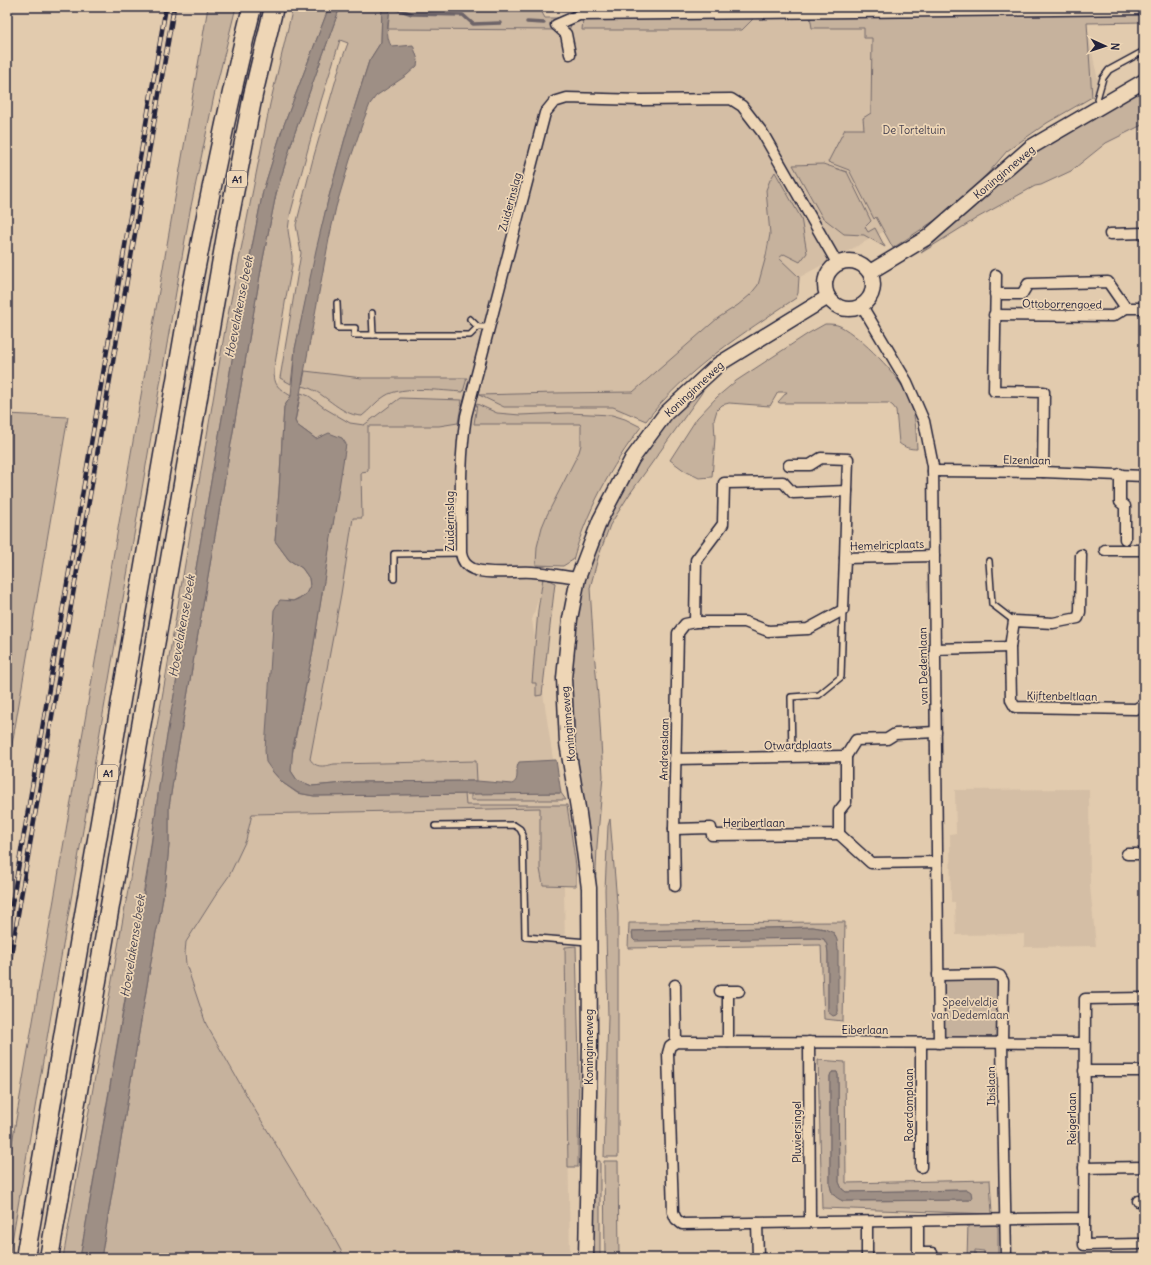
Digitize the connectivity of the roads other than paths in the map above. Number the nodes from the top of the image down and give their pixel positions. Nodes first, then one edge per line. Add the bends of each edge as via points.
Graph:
1 (252, 7) edge
2 (274, 7) edge
3 (1144, 9) edge
4 (1144, 51) edge
5 (570, 54) dead end
6 (1144, 81) edge
7 (1100, 107) junction
8 (1144, 233) edge
9 (1110, 234) dead end
10 (837, 263) junction
11 (870, 272) junction
12 (996, 275) dead end
13 (996, 294) junction
14 (828, 298) junction
15 (338, 303) dead end
16 (862, 306) junction
17 (1126, 308) junction
18 (1144, 308) edge
19 (372, 313) dead end
20 (994, 315) junction
21 (470, 319) dead end
22 (478, 327) junction
23 (489, 327) junction
24 (372, 335) junction
25 (789, 465) dead end
26 (934, 471) junction
27 (1043, 472) junction
28 (1120, 474) junction
29 (1144, 476) edge
30 (847, 492) junction
31 (1125, 539) dead end
32 (1105, 550) dead end
33 (1144, 550) edge
34 (461, 553) junction
35 (1081, 555) dead end
36 (934, 556) junction
37 (845, 558) junction
38 (989, 561) dead end
39 (578, 578) junction
40 (394, 579) dead end
41 (843, 610) junction
42 (1014, 621) junction
43 (695, 622) junction
44 (1010, 647) junction
45 (935, 649) junction
46 (1144, 704) edge
47 (936, 732) junction
48 (846, 756) junction
49 (792, 757) junction
50 (675, 759) junction
51 (434, 826) dead end
52 (674, 829) junction
53 (839, 834) junction
54 (1127, 854) dead end
55 (1144, 854) edge
56 (937, 862) junction
57 (675, 886) dead end
58 (589, 942) junction
59 (938, 975) junction
60 (675, 985) dead end
61 (739, 991) dead end
62 (1142, 998) dead end
63 (676, 1042) junction
64 (728, 1042) junction
65 (809, 1042) junction
66 (920, 1043) junction
67 (939, 1043) junction
68 (1002, 1043) junction
69 (1084, 1043) junction
70 (1084, 1071) junction
71 (1142, 1071) dead end
72 (921, 1166) dead end
73 (1144, 1167) edge
74 (1084, 1168) junction
75 (1084, 1218) junction
76 (1005, 1220) junction
77 (918, 1221) junction
78 (810, 1222) junction
79 (867, 1222) junction
80 (757, 1223) junction
81 (1139, 1244) dead end
82 (932, 1253) dead end
83 (867, 1256) dead end
84 (758, 1257) dead end
85 (25, 1258) edge
86 (48, 1258) edge
87 (586, 1258) edge
88 (1006, 1258) edge

1 - 85 highway, A1 via 209,199 194,280
2 - 86 highway, A1 via 253,95 226,238
3 - 5 street via 579,15 556,25 566,34
4 - 7 lane via 1109,70 1103,78 1097,99
6 - 7 main road, Koninginneweg
7 - 11 main road, Koninginneweg via 1031,147 928,237
8 - 9 street
10 - 11 main road via 855,261
10 - 14 main road via 829,270 824,281
10 - 23 street, Zuiderinslag via 762,132 742,106 730,100 567,98 554,102 545,113
11 - 16 main road via 873,281 872,291
12 - 13 street
13 - 17 street, Ottoborrengoed via 1022,294 1028,284 1108,282
13 - 20 street
14 - 16 main road via 843,309
14 - 39 main road, Koninginneweg via 719,364 666,413 629,466 600,520
15 - 24 lane via 338,328 355,328 354,335
16 - 26 street, van Dedemlaan via 907,382 924,420
17 - 18 street, Ottoborrengoed
17 - 20 street, Ottoborrengoed via 1113,316
19 - 24 lane
20 - 27 street via 994,390 1044,392
21 - 22 lane
22 - 23 lane
22 - 24 lane via 470,335
23 - 34 street, Zuiderinslag via 463,433
25 - 30 street via 810,465 821,458 848,459
26 - 27 street, Elzenlaan
26 - 36 street, van Dedemlaan
27 - 28 street, Elzenlaan
28 - 29 street, Elzenlaan
28 - 31 street via 1120,502 1125,506
30 - 37 street
30 - 43 street via 793,493 783,482 724,482 723,524 696,560
32 - 33 street
34 - 39 street, Zuiderinslag via 466,565 480,571 532,572
34 - 40 lane via 394,554
35 - 42 street via 1078,618 1053,624
36 - 37 street, Hemelricplaats
36 - 45 street, van Dedemlaan
37 - 41 street, Hemelricplaats
38 - 42 lane via 992,604
39 - 58 main road, Koninginneweg via 570,619 564,678 567,743 589,888
41 - 43 street via 808,629 768,631 745,622
41 - 49 lane, Hemelricplaats via 841,677 819,695 791,697
42 - 44 street, Kijftenbeltlaan
43 - 50 street, Andreaslaan via 685,624 678,633
44 - 45 street
44 - 46 street, Kijftenbeltlaan via 1012,700 1015,707 1136,710
45 - 47 street, van Dedemlaan
47 - 48 street, Otwardplaats via 895,734 887,739 856,740
47 - 56 street, van Dedemlaan
48 - 49 street, Otwardplaats
48 - 53 street via 846,802 839,811
49 - 50 street, Otwardplaats
50 - 52 street, Andreaslaan
51 - 58 lane via 514,825 520,829 523,835 525,937
52 - 53 street, Heribertlaan via 711,828 712,835
52 - 57 street, Andreaslaan
53 - 56 street via 871,863
54 - 55 street
56 - 59 street, van Dedemlaan
58 - 87 main road, Koninginneweg
59 - 67 street, van Dedemlaan
59 - 68 street, Ibislaan via 995,974 1004,980
60 - 63 street
61 - 64 street via 724,991
62 - 69 street, Reigerlaan via 1085,999
63 - 64 street, Eiberlaan
63 - 80 street via 670,1046 668,1053 673,1212 676,1219 682,1224
64 - 65 street, Eiberlaan
65 - 66 street, Eiberlaan
65 - 78 street, Pluviersingel
66 - 67 street, Eiberlaan
66 - 72 street, Roerdomplaan
67 - 68 street, Eiberlaan
68 - 69 street
68 - 76 street, Ibislaan
69 - 70 street, Reigerlaan
70 - 71 street
70 - 74 street, Reigerlaan
73 - 74 street
74 - 75 street, Reigerlaan
75 - 76 street
75 - 81 street, Reigerlaan via 1084,1245
76 - 77 street
76 - 88 street, Ibislaan
77 - 79 street
77 - 82 street via 918,1253
78 - 79 street
78 - 80 street
79 - 83 street
80 - 84 street

